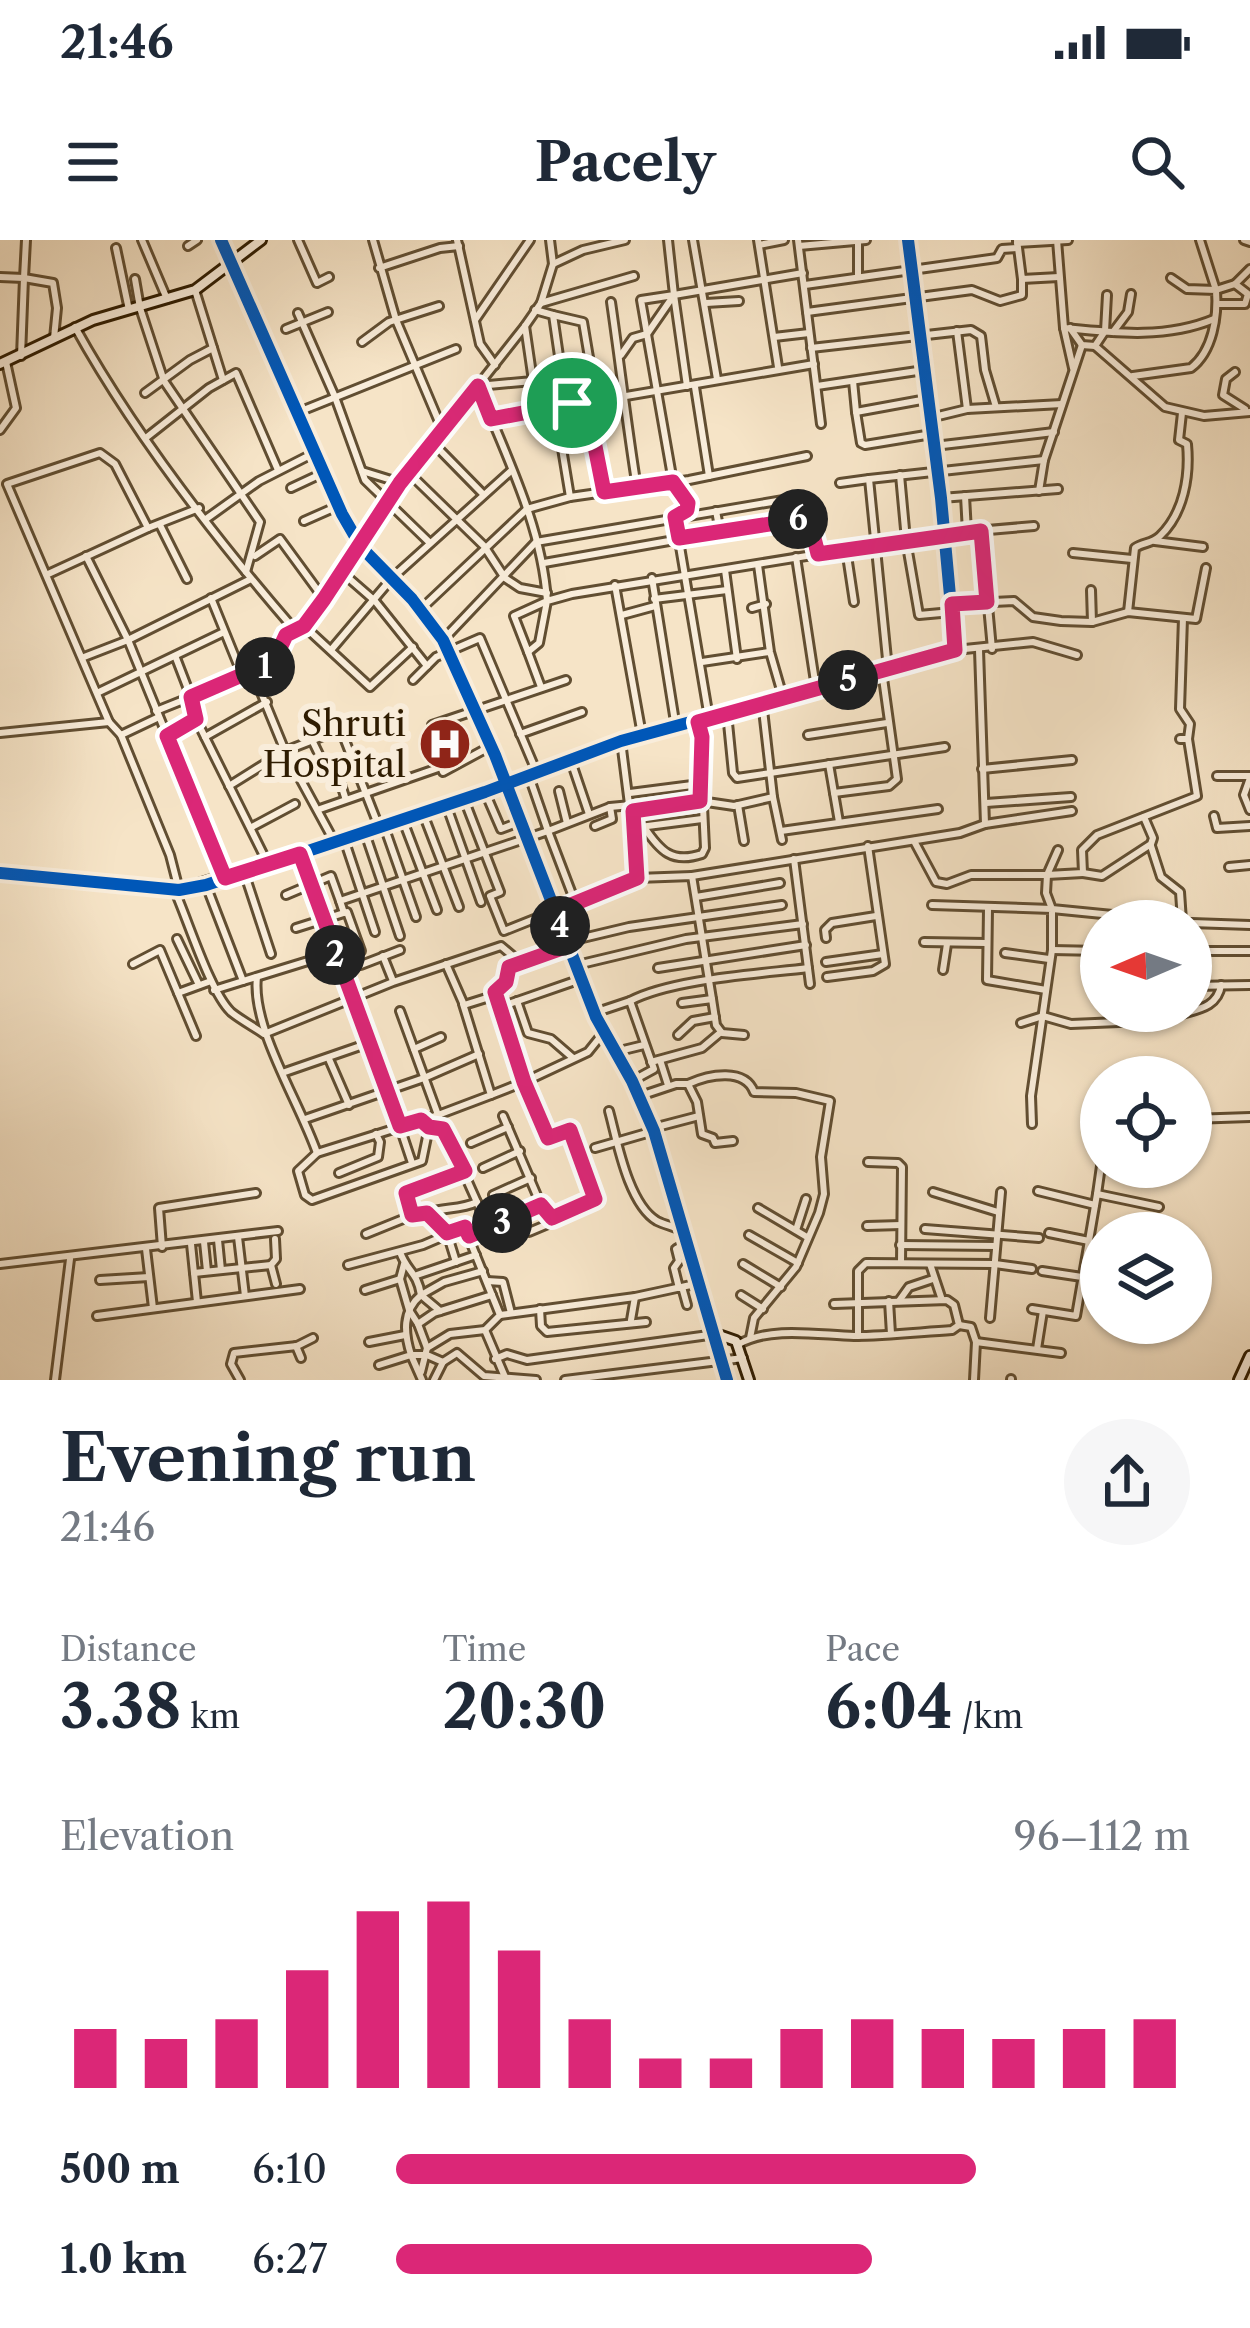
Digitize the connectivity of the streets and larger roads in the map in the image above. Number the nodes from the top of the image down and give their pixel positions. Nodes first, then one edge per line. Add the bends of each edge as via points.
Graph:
1 (26, 240) edge
2 (142, 240) edge
3 (197, 240) edge
4 (221, 240) edge
5 (261, 240) edge
6 (298, 240) edge
7 (373, 240) edge
8 (550, 240) edge
9 (625, 240) edge
10 (668, 240) edge
11 (692, 240) edge
12 (784, 240) edge
13 (861, 240) edge
14 (908, 240) edge
15 (1068, 240) edge
16 (1200, 240) edge
17 (1057, 241) edge
18 (527, 242) edge
19 (458, 243) edge
20 (758, 243) edge
21 (799, 243) edge
22 (1017, 244) edge
23 (583, 245) edge
24 (188, 246) dead end
25 (116, 248) dead end
26 (232, 262) junction
27 (553, 264) junction
28 (379, 268) junction
29 (911, 268) junction
30 (1250, 269) edge
31 (803, 273) junction
32 (634, 275) dead end
33 (859, 276) junction
34 (0, 277) edge
35 (329, 277) dead end
36 (1059, 277) junction
37 (24, 278) junction
38 (765, 278) junction
39 (1171, 278) dead end
40 (136, 279) dead end
41 (1022, 279) junction
42 (1235, 284) junction
43 (805, 285) junction
44 (195, 290) junction
45 (703, 290) junction
46 (1216, 290) junction
47 (1131, 294) dead end
48 (674, 295) junction
49 (1107, 295) dead end
50 (167, 299) junction
51 (914, 299) junction
52 (739, 301) dead end
53 (611, 302) dead end
54 (706, 303) junction
55 (1217, 304) junction
56 (439, 306) dead end
57 (538, 306) junction
58 (135, 309) junction
59 (328, 312) dead end
60 (807, 312) junction
61 (298, 313) dead end
62 (553, 315) junction
63 (1214, 319) junction
64 (396, 320) junction
65 (475, 320) junction
66 (302, 322) junction
67 (525, 326) junction
68 (75, 327) junction
69 (1067, 328) junction
70 (286, 329) dead end
71 (957, 331) junction
72 (1109, 331) junction
73 (809, 333) junction
74 (616, 334) junction
75 (647, 334) junction
76 (919, 336) junction
77 (775, 337) junction
78 (54, 338) junction
79 (632, 338) junction
80 (362, 342) dead end
81 (1082, 345) junction
82 (1095, 346) junction
83 (811, 348) junction
84 (213, 349) junction
85 (456, 349) dead end
86 (621, 355) junction
87 (21, 356) junction
88 (3, 363) edge
89 (814, 364) junction
90 (414, 365) junction
91 (495, 365) junction
92 (778, 367) junction
93 (924, 370) junction
94 (1075, 372) junction
95 (1235, 372) dead end
96 (1133, 376) junction
97 (717, 379) junction
98 (223, 380) junction
99 (854, 381) junction
100 (164, 382) junction
101 (478, 386) junction
102 (817, 386) junction
103 (691, 387) junction
104 (657, 391) junction
105 (145, 393) dead end
106 (622, 395) junction
107 (335, 397) junction
108 (596, 399) junction
109 (928, 399) junction
110 (586, 401) junction
111 (566, 404) junction
112 (1062, 404) junction
113 (555, 406) junction
114 (996, 407) junction
115 (968, 409) junction
116 (182, 410) junction
117 (1249, 411) edge
118 (856, 412) junction
119 (1182, 412) junction
120 (296, 413) junction
121 (930, 418) junction
122 (491, 419) junction
123 (821, 424) dead end
124 (442, 429) junction
125 (0, 430) edge
126 (1054, 432) junction
127 (932, 434) junction
128 (147, 437) junction
129 (561, 438) junction
130 (593, 439) junction
131 (433, 443) junction
132 (934, 446) junction
133 (314, 453) junction
134 (807, 456) dead end
135 (1044, 460) junction
136 (278, 470) junction
137 (512, 470) junction
138 (362, 471) junction
139 (938, 471) junction
140 (409, 472) junction
141 (323, 473) junction
142 (901, 475) junction
143 (710, 476) junction
144 (869, 479) junction
145 (673, 482) junction
146 (400, 483) junction
147 (840, 483) dead end
148 (291, 488) dead end
149 (637, 488) junction
150 (1058, 489) dead end
151 (1039, 490) junction
152 (604, 492) junction
153 (482, 493) junction
154 (242, 496) junction
155 (964, 496) junction
156 (570, 497) junction
157 (800, 497) dead end
158 (941, 498) junction
159 (388, 502) junction
160 (338, 506) junction
161 (199, 508) junction
162 (527, 509) junction
163 (716, 511) junction
164 (675, 517) junction
165 (458, 518) junction
166 (206, 519) junction
167 (304, 521) dead end
168 (160, 525) junction
169 (1034, 526) dead end
170 (148, 528) junction
171 (981, 531) junction
172 (720, 532) junction
173 (968, 532) junction
174 (943, 534) junction
175 (679, 538) junction
176 (906, 541) junction
177 (1155, 541) junction
178 (536, 542) junction
179 (430, 543) junction
180 (874, 544) junction
181 (484, 546) junction
182 (361, 547) junction
183 (1203, 547) dead end
184 (847, 549) junction
185 (1073, 553) dead end
186 (818, 554) junction
187 (86, 556) junction
188 (796, 557) junction
189 (252, 558) junction
190 (1132, 559) junction
191 (544, 563) junction
192 (758, 564) junction
193 (1206, 568) dead end
194 (725, 570) junction
195 (344, 574) junction
196 (46, 575) junction
197 (685, 575) junction
198 (249, 576) junction
199 (392, 578) junction
200 (505, 578) junction
201 (652, 578) junction
202 (188, 579) dead end
203 (615, 585) junction
204 (727, 590) junction
205 (1091, 590) dead end
206 (688, 596) junction
207 (547, 597) junction
208 (211, 598) junction
209 (324, 599) junction
210 (375, 601) junction
211 (854, 602) dead end
212 (987, 602) junction
213 (655, 603) junction
214 (766, 604) junction
215 (752, 608) dead end
216 (952, 608) junction
217 (420, 610) junction
218 (1128, 612) junction
219 (622, 615) junction
220 (1183, 618) junction
221 (1092, 622) junction
222 (304, 626) junction
223 (294, 629) junction
224 (224, 632) junction
225 (128, 640) junction
226 (443, 640) junction
227 (413, 647) junction
228 (992, 649) junction
229 (331, 650) junction
230 (448, 650) junction
231 (955, 650) junction
232 (979, 650) junction
233 (527, 652) junction
234 (770, 652) junction
235 (1077, 655) dead end
236 (176, 657) junction
237 (84, 658) junction
238 (737, 658) junction
239 (702, 662) junction
240 (427, 666) junction
241 (885, 670) junction
242 (253, 673) junction
243 (139, 675) junction
244 (243, 677) junction
245 (413, 680) dead end
246 (566, 680) dead end
247 (542, 687) junction
248 (816, 688) junction
249 (99, 692) junction
250 (191, 697) junction
251 (783, 697) junction
252 (507, 700) junction
253 (762, 701) junction
254 (267, 702) junction
255 (582, 712) dead end
256 (727, 712) junction
257 (476, 713) junction
258 (157, 714) junction
259 (710, 718) junction
260 (196, 719) junction
261 (367, 719) dead end
262 (110, 722) junction
263 (698, 722) junction
264 (889, 722) junction
265 (432, 725) dead end
266 (676, 728) junction
267 (340, 729) junction
268 (0, 733) edge
269 (520, 734) junction
270 (121, 735) junction
271 (642, 735) junction
272 (808, 735) dead end
273 (167, 736) junction
274 (205, 737) junction
275 (312, 740) junction
276 (621, 741) junction
277 (491, 746) junction
278 (945, 747) dead end
279 (285, 751) junction
280 (893, 753) junction
281 (571, 760) junction
282 (1072, 760) dead end
283 (354, 764) junction
284 (829, 764) junction
285 (982, 770) junction
286 (771, 771) junction
287 (533, 774) junction
288 (338, 775) junction
289 (1217, 776) dead end
290 (1250, 777) edge
291 (507, 783) junction
292 (700, 784) junction
293 (230, 786) junction
294 (559, 791) dead end
295 (485, 792) junction
296 (630, 793) junction
297 (833, 793) junction
298 (365, 794) junction
299 (773, 796) junction
300 (345, 797) junction
301 (1071, 797) dead end
302 (464, 799) junction
303 (700, 801) junction
304 (446, 802) junction
305 (986, 803) junction
306 (295, 804) dead end
307 (738, 805) junction
308 (610, 807) junction
309 (632, 808) junction
310 (938, 808) dead end
311 (320, 809) junction
312 (1250, 810) edge
313 (422, 811) junction
314 (1072, 811) dead end
315 (589, 814) junction
316 (1214, 816) dead end
317 (1144, 817) junction
318 (402, 818) junction
319 (702, 819) junction
320 (521, 821) junction
321 (839, 822) junction
322 (568, 823) junction
323 (985, 824) junction
324 (381, 826) junction
325 (595, 826) dead end
326 (1250, 826) edge
327 (252, 827) junction
328 (644, 827) junction
329 (632, 828) junction
330 (500, 829) junction
331 (548, 831) junction
332 (365, 833) junction
333 (527, 836) junction
334 (339, 840) junction
335 (745, 841) dead end
336 (914, 841) junction
337 (1151, 844) junction
338 (507, 845) junction
339 (868, 846) junction
340 (1058, 850) dead end
341 (486, 853) junction
342 (300, 854) junction
343 (794, 859) junction
344 (466, 860) junction
345 (268, 864) junction
346 (1250, 865) edge
347 (444, 866) junction
348 (1228, 867) dead end
349 (244, 872) junction
350 (0, 873) edge
351 (424, 873) junction
352 (1082, 873) junction
353 (1047, 875) junction
354 (692, 876) junction
355 (225, 878) junction
356 (637, 878) junction
357 (403, 882) junction
358 (780, 883) dead end
359 (312, 884) junction
360 (206, 885) junction
361 (384, 888) junction
362 (177, 890) junction
363 (362, 894) junction
364 (286, 895) dead end
365 (696, 897) junction
366 (1178, 900) edge
367 (340, 901) junction
368 (481, 902) dead end
369 (575, 902) junction
370 (782, 905) dead end
371 (932, 905) dead end
372 (459, 907) dead end
373 (988, 909) junction
374 (1052, 909) junction
375 (437, 910) dead end
376 (554, 912) junction
377 (1080, 912) edge
378 (344, 913) junction
379 (877, 916) junction
380 (416, 917) dead end
381 (699, 917) junction
382 (324, 918) junction
383 (1212, 923) edge
384 (803, 924) junction
385 (1250, 925) edge
386 (296, 928) dead end
387 (375, 932) dead end
388 (400, 936) dead end
389 (702, 937) junction
390 (826, 938) dead end
391 (177, 939) dead end
392 (924, 942) dead end
393 (947, 943) junction
394 (567, 944) junction
395 (986, 944) junction
396 (806, 945) junction
397 (400, 950) dead end
398 (361, 951) dead end
399 (1212, 951) edge
400 (1250, 951) edge
401 (334, 953) junction
402 (1005, 953) dead end
403 (1080, 953) edge
404 (271, 954) dead end
405 (884, 954) junction
406 (1052, 955) junction
407 (383, 956) junction
408 (520, 962) junction
409 (706, 962) junction
410 (826, 962) dead end
411 (133, 964) dead end
412 (361, 964) dead end
413 (446, 964) junction
414 (577, 965) junction
415 (658, 968) dead end
416 (808, 968) junction
417 (943, 970) dead end
418 (257, 977) junction
419 (827, 977) dead end
420 (582, 979) junction
421 (243, 981) junction
422 (393, 982) junction
423 (708, 982) junction
424 (810, 984) dead end
425 (1212, 985) edge
426 (1221, 985) junction
427 (1250, 985) edge
428 (199, 986) junction
429 (212, 986) junction
430 (1046, 990) junction
431 (178, 993) junction
432 (496, 995) junction
433 (352, 998) junction
434 (712, 999) junction
435 (517, 1001) junction
436 (630, 1001) junction
437 (682, 1003) dead end
438 (1212, 1003) edge
439 (463, 1004) junction
440 (500, 1007) junction
441 (400, 1011) dead end
442 (594, 1012) junction
443 (1042, 1016) junction
444 (716, 1017) junction
445 (1021, 1023) dead end
446 (1080, 1024) edge
447 (604, 1031) junction
448 (721, 1032) junction
449 (264, 1034) junction
450 (677, 1035) dead end
451 (744, 1035) dead end
452 (196, 1036) dead end
453 (441, 1037) dead end
454 (369, 1043) junction
455 (644, 1045) junction
456 (414, 1049) junction
457 (615, 1052) junction
458 (479, 1054) junction
459 (329, 1057) junction
460 (573, 1058) junction
461 (656, 1061) junction
462 (285, 1072) junction
463 (424, 1078) junction
464 (632, 1081) junction
465 (524, 1082) junction
466 (688, 1084) junction
467 (668, 1086) junction
468 (387, 1090) junction
469 (491, 1095) junction
470 (640, 1096) junction
471 (349, 1105) junction
472 (608, 1111) dead end
473 (438, 1115) junction
474 (699, 1116) junction
475 (503, 1117) dead end
476 (1250, 1118) edge
477 (305, 1119) junction
478 (1212, 1119) edge
479 (421, 1120) junction
480 (1032, 1124) dead end
481 (400, 1126) junction
482 (508, 1126) junction
483 (429, 1127) junction
484 (443, 1129) junction
485 (654, 1130) junction
486 (376, 1134) junction
487 (617, 1141) junction
488 (733, 1141) dead end
489 (471, 1144) dead end
490 (595, 1148) dead end
491 (520, 1151) junction
492 (316, 1153) junction
493 (868, 1162) dead end
494 (412, 1163) junction
495 (483, 1168) dead end
496 (465, 1171) junction
497 (339, 1172) dead end
498 (531, 1178) junction
499 (1098, 1188) edge
500 (1038, 1191) dead end
501 (933, 1192) dead end
502 (1001, 1192) dead end
503 (256, 1193) dead end
504 (1097, 1194) junction
505 (493, 1195) dead end
506 (806, 1199) dead end
507 (477, 1202) junction
508 (541, 1205) junction
509 (1095, 1205) junction
510 (1160, 1207) dead end
511 (758, 1208) dead end
512 (459, 1209) junction
513 (998, 1212) junction
514 (1094, 1212) edge
515 (427, 1213) junction
516 (412, 1215) junction
517 (552, 1218) junction
518 (867, 1226) dead end
519 (901, 1226) junction
520 (465, 1227) junction
521 (925, 1228) dead end
522 (489, 1229) junction
523 (796, 1230) junction
524 (529, 1232) dead end
525 (685, 1232) junction
526 (997, 1232) junction
527 (447, 1233) junction
528 (366, 1234) dead end
529 (1049, 1234) dead end
530 (749, 1235) dead end
531 (469, 1236) junction
532 (238, 1237) junction
533 (808, 1237) junction
534 (1039, 1238) dead end
535 (1080, 1239) edge
536 (218, 1240) junction
537 (204, 1242) junction
538 (688, 1243) junction
539 (191, 1244) junction
540 (900, 1245) junction
541 (996, 1246) junction
542 (162, 1247) junction
543 (146, 1249) junction
544 (400, 1252) junction
545 (476, 1255) junction
546 (71, 1257) junction
547 (456, 1262) junction
548 (901, 1263) junction
549 (0, 1264) edge
550 (348, 1264) dead end
551 (404, 1264) junction
552 (743, 1264) dead end
553 (798, 1264) junction
554 (929, 1264) junction
555 (995, 1264) junction
556 (271, 1265) junction
557 (242, 1268) junction
558 (1032, 1269) dead end
559 (220, 1270) junction
560 (207, 1271) junction
561 (483, 1271) junction
562 (1042, 1271) dead end
563 (194, 1273) junction
564 (417, 1275) junction
565 (1080, 1276) edge
566 (149, 1277) junction
567 (400, 1279) junction
568 (100, 1280) dead end
569 (933, 1280) junction
570 (487, 1281) junction
571 (700, 1283) junction
572 (276, 1285) dead end
573 (680, 1288) junction
574 (781, 1288) junction
575 (300, 1289) dead end
576 (1080, 1289) edge
577 (365, 1290) dead end
578 (421, 1295) junction
579 (493, 1295) junction
580 (741, 1295) dead end
581 (245, 1296) junction
582 (635, 1297) junction
583 (889, 1300) junction
584 (899, 1300) junction
585 (942, 1300) junction
586 (856, 1301) junction
587 (197, 1302) junction
588 (834, 1304) dead end
589 (688, 1305) dead end
590 (153, 1308) junction
591 (540, 1309) junction
592 (763, 1309) junction
593 (1032, 1309) dead end
594 (409, 1310) junction
595 (440, 1311) junction
596 (1043, 1311) junction
597 (511, 1313) junction
598 (500, 1315) junction
599 (97, 1316) dead end
600 (990, 1318) dead end
601 (631, 1320) junction
602 (646, 1322) dead end
603 (418, 1324) junction
604 (959, 1325) junction
605 (484, 1330) junction
606 (716, 1334) junction
607 (891, 1334) junction
608 (405, 1335) junction
609 (858, 1336) junction
610 (314, 1338) dead end
611 (749, 1338) junction
612 (734, 1340) junction
613 (370, 1342) dead end
614 (976, 1342) junction
615 (296, 1346) junction
616 (1037, 1350) junction
617 (427, 1352) junction
618 (1061, 1354) dead end
619 (411, 1355) junction
620 (1250, 1356) edge
621 (302, 1358) dead end
622 (743, 1358) junction
623 (495, 1359) junction
624 (721, 1359) junction
625 (443, 1362) junction
626 (379, 1365) dead end
627 (422, 1376) edge
628 (506, 1379) edge
629 (750, 1379) edge
630 (55, 1380) edge
631 (240, 1380) edge
632 (434, 1380) edge
633 (536, 1380) edge
634 (565, 1380) edge
635 (728, 1380) edge
636 (974, 1380) edge
637 (1239, 1380) edge

1 - 37 street
2 - 50 street
3 - 24 street
4 - 26 street
5 - 26 street
6 - 35 street via 316,283
7 - 28 street
8 - 27 street
9 - 23 street
10 - 48 street
11 - 45 street
12 - 20 street
13 - 21 street
13 - 33 street
14 - 29 street
15 - 17 street
16 - 46 street
17 - 22 street
17 - 36 street
18 - 65 street
19 - 28 street
19 - 65 street
20 - 38 street
21 - 31 street
22 - 29 street via 997,258
22 - 41 street
23 - 27 street
25 - 58 street
26 - 44 street
26 - 120 street
27 - 57 street
28 - 64 street
29 - 33 street
29 - 51 street
30 - 42 street
31 - 38 street
31 - 43 street
32 - 57 street
33 - 43 street
34 - 37 street
36 - 41 street
36 - 69 street
37 - 78 street via 52,283
37 - 87 street
38 - 45 street
38 - 77 street
39 - 46 street via 1187,289
40 - 58 street
41 - 51 street via 1022,296 1000,301 972,290
42 - 46 street
42 - 55 street via 1248,301
43 - 60 street
44 - 50 street
44 - 84 street
45 - 48 street
45 - 54 street
46 - 55 street
47 - 72 street via 1128,312
48 - 75 street
48 - 75 street via 641,300
48 - 103 street
49 - 72 street
50 - 58 street
51 - 60 street
51 - 76 street
52 - 54 street
53 - 74 street
54 - 97 street
55 - 63 street
56 - 64 street
57 - 62 street
57 - 67 street
58 - 68 street
58 - 100 street
59 - 66 street
60 - 73 street
61 - 66 street
62 - 108 street via 583,322
62 - 111 street
63 - 72 street via 1163,332
63 - 96 street via 1197,364
64 - 80 street
64 - 90 street
65 - 91 street
66 - 70 street
66 - 107 street
67 - 91 street
67 - 101 street via 533,381
68 - 78 street
68 - 128 street
69 - 72 street
69 - 81 street
69 - 94 street
71 - 76 street
71 - 114 street via 980,336
71 - 115 street
72 - 82 street
73 - 77 street
73 - 83 street
74 - 79 street
74 - 86 street
75 - 79 street
75 - 104 street
76 - 83 street
76 - 93 street
77 - 92 street
78 - 87 street
79 - 86 street
81 - 82 street
81 - 94 street
82 - 96 street
83 - 89 street
84 - 98 street
84 - 100 street
85 - 90 street
86 - 106 street
87 - 88 street
88 - 125 street via 16,408
89 - 92 street
89 - 102 street
90 - 107 street
90 - 124 street
91 - 101 street
92 - 97 street
93 - 99 street
93 - 109 street
94 - 112 street
95 - 117 street via 1223,395
96 - 119 street
97 - 103 street
98 - 116 street
98 - 136 street via 236,373
99 - 102 street
99 - 118 street
100 - 105 street
100 - 116 street
101 - 122 street
101 - 124 street
102 - 123 street
103 - 104 street
103 - 143 street
104 - 106 street
104 - 145 street
106 - 108 street
106 - 149 street
107 - 120 street
107 - 138 street
108 - 110 street
109 - 118 street
109 - 121 street
110 - 111 street
110 - 130 street
111 - 113 street
112 - 114 street
112 - 126 street
113 - 122 street
113 - 129 street
114 - 115 street
115 - 121 street
116 - 128 street
116 - 154 street
117 - 119 street
118 - 127 street via 863,445
119 - 177 street via 1186,490
120 - 133 street
121 - 127 street
122 - 137 street
124 - 131 street
126 - 132 street
126 - 135 street
127 - 132 street
128 - 161 street
129 - 130 street
129 - 156 street
130 - 152 street
131 - 140 street
131 - 153 street
132 - 139 street
133 - 136 street
133 - 141 street
134 - 143 street
135 - 139 street
135 - 151 street
136 - 154 street
137 - 153 street
137 - 162 street
138 - 146 street
138 - 159 street
139 - 142 street
139 - 158 street
140 - 146 street
140 - 165 street
141 - 148 street
141 - 160 street
142 - 144 street
142 - 176 street
143 - 145 street
144 - 147 street
144 - 180 street
145 - 149 street
145 - 164 street via 688,503
146 - 159 street
149 - 152 street
150 - 151 street
151 - 155 street
152 - 156 street
153 - 165 street
154 - 166 street
154 - 189 street via 260,522
155 - 158 street
155 - 173 street
156 - 162 street
157 - 163 street
158 - 174 street
159 - 179 street
159 - 182 street
160 - 167 street
160 - 182 street
161 - 166 street
161 - 168 street
162 - 178 street
162 - 181 street
163 - 164 street
163 - 172 street
164 - 175 street
164 - 178 street
165 - 179 street
165 - 181 street
166 - 198 street
168 - 170 street
168 - 202 street
169 - 171 street
170 - 187 street
170 - 196 street via 115,464 100,453 7,484
171 - 173 street
171 - 212 street
172 - 175 street
172 - 186 street via 809,518
173 - 174 street
174 - 176 street
174 - 216 street
175 - 191 street
175 - 197 street
176 - 180 street
176 - 216 street via 919,615
177 - 183 street
177 - 190 street via 1137,545
178 - 191 street
178 - 200 street
179 - 199 street
180 - 184 street
180 - 241 street
181 - 200 street
181 - 217 street
182 - 195 street
182 - 199 street
184 - 186 street
184 - 211 street
185 - 190 street
186 - 188 street
187 - 196 street
187 - 225 street
188 - 192 street
188 - 248 street
189 - 198 street
189 - 209 street via 280,539
190 - 218 street
191 - 207 street
192 - 194 street
192 - 214 street
193 - 220 street via 1199,616
194 - 197 street
194 - 204 street
195 - 209 street
195 - 210 street
196 - 237 street
197 - 201 street
197 - 206 street
198 - 208 street
198 - 223 street
199 - 210 street
199 - 217 street
200 - 207 street
200 - 226 street
201 - 203 street
201 - 213 street
203 - 207 street
203 - 219 street
204 - 206 street
204 - 238 street
205 - 221 street
206 - 213 street
206 - 239 street
207 - 233 street via 539,643
207 - 233 street via 514,616
208 - 224 street
208 - 225 street
209 - 222 street
210 - 227 street
210 - 229 street
212 - 216 street
212 - 221 street via 1014,601 1034,616
212 - 228 street
213 - 219 street
213 - 266 street
214 - 215 street
214 - 234 street
216 - 231 street
217 - 226 street
218 - 220 street
218 - 221 street
219 - 271 street
220 - 317 street via 1180,709 1190,724 1184,739 1197,796
222 - 223 street
222 - 229 street
223 - 242 street via 274,661
224 - 236 street
224 - 244 street
225 - 237 street
225 - 243 street
226 - 230 street
227 - 229 street via 370,688
227 - 240 street
228 - 232 street
228 - 235 street via 1033,642
230 - 240 street
230 - 252 street via 480,638
230 - 257 street
231 - 232 street
231 - 241 street
232 - 285 street
233 - 247 street
234 - 238 street
234 - 251 street
236 - 243 street
236 - 250 street
237 - 249 street
238 - 239 street
239 - 259 street
240 - 245 street
241 - 248 street
241 - 264 street
242 - 244 street
242 - 254 street
243 - 249 street
243 - 258 street
244 - 250 street
246 - 247 street
247 - 252 street
248 - 251 street
249 - 262 street
250 - 258 street
250 - 260 street
251 - 253 street
252 - 257 street
252 - 269 street
253 - 256 street
253 - 286 street
254 - 274 street
254 - 279 street
255 - 269 street
256 - 259 street
256 - 286 street via 735,776
257 - 265 street
257 - 277 street
258 - 270 street
258 - 273 street
259 - 263 street
260 - 273 street
260 - 274 street
261 - 267 street
262 - 268 street
262 - 270 street
263 - 266 street
263 - 292 street
264 - 272 street
264 - 280 street
266 - 271 street
267 - 275 street
267 - 283 street
269 - 287 street
270 - 362 street
271 - 276 street
273 - 355 street
274 - 293 street
275 - 279 street
275 - 288 street via 329,775
276 - 281 street
276 - 296 street
277 - 291 street
277 - 298 street via 443,772
278 - 280 street
279 - 293 street
279 - 311 street
280 - 284 street
280 - 297 street via 895,783
281 - 287 street
281 - 315 street
282 - 285 street
283 - 288 street
283 - 298 street
284 - 286 street
284 - 297 street
285 - 305 street
286 - 299 street
287 - 291 street
287 - 331 street
288 - 300 street
289 - 290 street
290 - 312 street
291 - 295 street
291 - 320 street
292 - 296 street
292 - 303 street
293 - 327 street
294 - 322 street
295 - 302 street
295 - 330 street
296 - 309 street
297 - 321 street
298 - 300 street
298 - 324 street
299 - 307 street
299 - 321 street via 782,836
300 - 311 street
301 - 305 street
302 - 304 street
302 - 341 street
303 - 307 street
303 - 309 street
303 - 319 street
304 - 313 street
304 - 344 street
305 - 323 street
306 - 327 street
307 - 335 street
308 - 309 street
308 - 315 street
308 - 325 street via 612,819
309 - 329 street
310 - 321 street
311 - 334 street
313 - 318 street
313 - 347 street
314 - 323 street
315 - 322 street
316 - 326 street via 1217,828
317 - 337 street
317 - 352 street via 1097,835 1082,850
318 - 324 street
318 - 351 street
319 - 328 street
319 - 328 street via 705,848 692,857 660,850
320 - 330 street
320 - 333 street
322 - 331 street
323 - 336 street
324 - 332 street
324 - 357 street
327 - 345 street
328 - 329 street
329 - 356 street
330 - 338 street
331 - 333 street
331 - 369 street
332 - 334 street
332 - 361 street
333 - 338 street
333 - 376 street
334 - 342 street
334 - 363 street
336 - 339 street
336 - 353 street via 932,877 947,884 971,875
337 - 352 street via 1102,875
337 - 366 street
338 - 341 street
339 - 343 street
339 - 379 street
340 - 353 street
341 - 344 street
341 - 376 street via 503,931
342 - 345 street
342 - 359 street
343 - 354 street
343 - 384 street
344 - 347 street
344 - 368 street
345 - 349 street
346 - 348 street
347 - 351 street
347 - 372 street
349 - 355 street
349 - 404 street
350 - 362 street
351 - 357 street
351 - 375 street
352 - 353 street
353 - 374 street
354 - 356 street
354 - 365 street
355 - 360 street
356 - 369 street
357 - 361 street
357 - 380 street
358 - 365 street
359 - 364 street
359 - 367 street via 332,876
359 - 382 street
360 - 362 street
360 - 421 street
361 - 363 street
361 - 388 street
362 - 429 street
363 - 367 street
363 - 387 street
365 - 381 street
367 - 378 street
369 - 376 street
370 - 381 street
371 - 373 street
373 - 374 street
373 - 395 street
374 - 377 street
374 - 406 street
376 - 394 street
378 - 382 street
378 - 398 street
379 - 390 street via 832,922
379 - 405 street
381 - 389 street
381 - 394 street
382 - 386 street
382 - 401 street
383 - 385 street
384 - 389 street
384 - 396 street
389 - 409 street
389 - 414 street
391 - 428 street
392 - 393 street
393 - 395 street
393 - 417 street
394 - 408 street
394 - 414 street
395 - 430 street via 987,980
396 - 409 street
396 - 416 street
397 - 407 street
399 - 400 street
401 - 418 street
401 - 433 street
402 - 406 street
403 - 406 street
405 - 410 street
405 - 419 street via 885,964 873,971
406 - 430 street
407 - 412 street
407 - 422 street
408 - 413 street via 501,946
408 - 432 street
409 - 415 street
409 - 423 street
411 - 431 street via 160,950
413 - 422 street
413 - 439 street
414 - 420 street
416 - 423 street
416 - 424 street
418 - 421 street
418 - 449 street
420 - 435 street
420 - 442 street
421 - 429 street
422 - 433 street
423 - 434 street
423 - 436 street
425 - 426 street
426 - 427 street
426 - 438 street
428 - 429 street
428 - 431 street
429 - 449 street
430 - 443 street
431 - 452 street
432 - 439 street
432 - 440 street
433 - 449 street
433 - 454 street
434 - 437 street
434 - 444 street
435 - 440 street
435 - 460 street via 529,1033
436 - 442 street
436 - 455 street
439 - 458 street
440 - 465 street
441 - 456 street
442 - 447 street
443 - 445 street
443 - 446 street
443 - 480 street
444 - 448 street
444 - 450 street via 692,1021
447 - 457 street
447 - 460 street
448 - 451 street
448 - 461 street via 702,1048
449 - 462 street
453 - 456 street
454 - 459 street
454 - 468 street
455 - 457 street
455 - 461 street
456 - 463 street
457 - 464 street
458 - 463 street
458 - 469 street
459 - 462 street
459 - 471 street
460 - 465 street
461 - 464 street
461 - 467 street
462 - 477 street
463 - 468 street
463 - 473 street
464 - 470 street
465 - 469 street
465 - 517 street via 548,1138 570,1130 595,1199
466 - 467 street
466 - 474 street
466 - 533 street via 743,1076 754,1091 830,1101 824,1194
467 - 470 street
468 - 471 street
468 - 481 street
469 - 473 street
470 - 485 street
471 - 477 street
472 - 487 street
473 - 479 street
473 - 484 street
474 - 485 street
474 - 488 street via 701,1134
475 - 482 street
476 - 478 street
477 - 492 street
479 - 481 street
479 - 483 street
481 - 486 street
481 - 494 street
482 - 489 street
482 - 491 street
483 - 484 street
483 - 494 street via 425,1159
484 - 496 street
485 - 487 street
485 - 525 street
486 - 492 street
486 - 497 street via 378,1157
487 - 490 street
487 - 525 street via 639,1200 654,1219
491 - 495 street
491 - 498 street
492 - 494 street via 298,1171 312,1200
493 - 519 street via 902,1167
496 - 507 street
496 - 516 street via 406,1193
498 - 505 street
498 - 508 street
499 - 504 street
500 - 509 street
501 - 513 street
502 - 513 street
503 - 542 street via 158,1208
504 - 509 street
504 - 510 street
506 - 523 street
507 - 512 street
507 - 522 street
508 - 517 street
508 - 522 street
509 - 514 street
511 - 523 street
512 - 515 street
512 - 520 street
513 - 526 street
515 - 516 street
515 - 527 street
516 - 528 street
517 - 524 street
518 - 519 street
519 - 540 street
520 - 527 street
520 - 531 street
521 - 526 street
522 - 531 street
523 - 533 street
525 - 538 street
526 - 534 street
526 - 541 street
527 - 544 street
527 - 547 street
529 - 535 street
530 - 553 street
531 - 545 street
532 - 536 street
532 - 556 street via 277,1235
532 - 557 street
533 - 553 street
536 - 537 street
536 - 559 street
537 - 539 street
537 - 560 street
538 - 571 street
538 - 573 street via 676,1249
539 - 542 street
539 - 563 street
540 - 541 street
540 - 548 street
541 - 555 street
542 - 543 street
543 - 546 street
543 - 566 street
544 - 550 street
544 - 551 street
545 - 547 street
545 - 561 street
546 - 549 street
546 - 630 street
547 - 564 street
548 - 554 street
548 - 586 street via 860,1265
551 - 564 street
551 - 567 street
552 - 574 street
553 - 574 street
554 - 555 street
554 - 569 street
555 - 558 street
555 - 600 street
556 - 557 street
556 - 572 street
557 - 559 street
557 - 581 street
559 - 560 street
560 - 563 street
561 - 570 street
561 - 578 street
562 - 565 street
563 - 587 street
564 - 578 street
566 - 568 street
566 - 590 street
567 - 577 street
567 - 594 street
569 - 584 street via 909,1287
569 - 585 street
570 - 579 street
570 - 597 street via 503,1282
571 - 573 street
571 - 606 street
573 - 582 street
573 - 589 street
574 - 592 street
575 - 581 street
576 - 596 street via 1076,1316
578 - 594 street
578 - 595 street
579 - 595 street
579 - 598 street
580 - 592 street
581 - 587 street
582 - 591 street
582 - 601 street
583 - 584 street
583 - 586 street
583 - 607 street
584 - 585 street
585 - 604 street via 954,1305
586 - 588 street
586 - 609 street
587 - 590 street
590 - 599 street
591 - 597 street
591 - 601 street via 547,1332
592 - 611 street
593 - 596 street
594 - 603 street
594 - 608 street
595 - 603 street
596 - 616 street
597 - 598 street
598 - 605 street
601 - 602 street
603 - 617 street
604 - 607 street
604 - 614 street via 971,1328
605 - 617 street via 450,1334
605 - 623 street
606 - 612 street
606 - 623 street
606 - 624 street
607 - 609 street
608 - 613 street
608 - 619 street
609 - 611 street
610 - 615 street
611 - 612 street
612 - 622 street
614 - 616 street
614 - 636 street
615 - 621 street
615 - 631 street via 234,1353
616 - 618 street
617 - 619 street
617 - 625 street
617 - 627 street
619 - 626 street
619 - 627 street
620 - 637 street
622 - 624 street
622 - 629 street
623 - 628 street
624 - 634 street
624 - 635 street
625 - 628 street via 457,1353 484,1376
625 - 632 street
628 - 633 street

